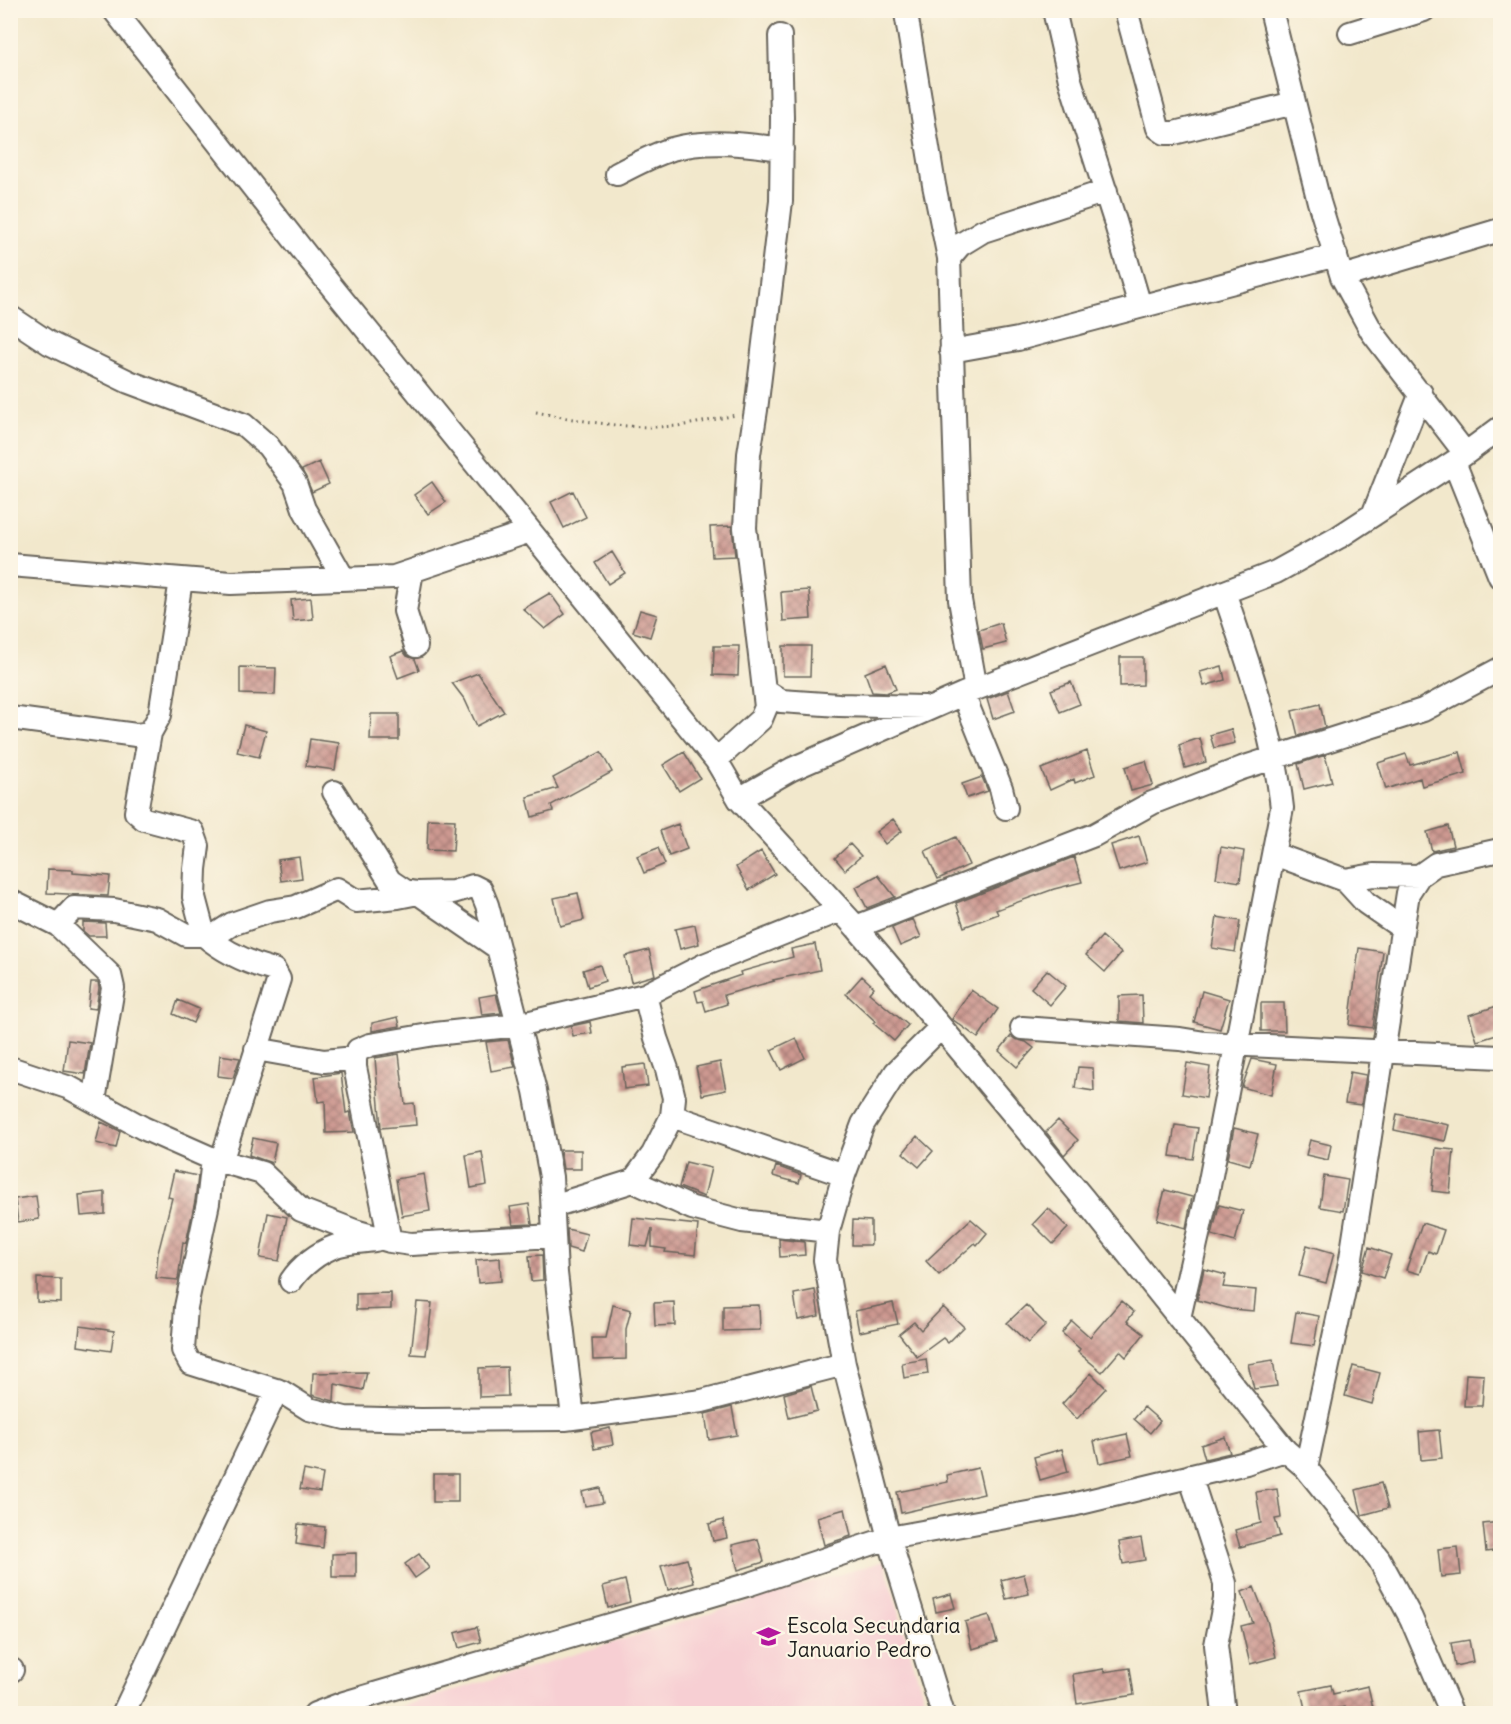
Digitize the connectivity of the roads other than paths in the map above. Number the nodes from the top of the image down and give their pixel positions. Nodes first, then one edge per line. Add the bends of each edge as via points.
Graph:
1 (114, 10) edge
2 (1054, 10) edge
3 (1126, 10) edge
4 (1271, 10) edge
5 (1424, 10) edge
6 (906, 13) dead end
7 (1350, 33) dead end
8 (780, 36) dead end
9 (1294, 103) junction
10 (782, 149) junction
11 (617, 174) dead end
12 (1106, 191) junction
13 (1500, 230) edge
14 (1336, 255) junction
15 (949, 258) junction
16 (1342, 277) junction
17 (1140, 306) junction
18 (10, 317) edge
19 (951, 351) junction
20 (1420, 393) junction
21 (1500, 428) edge
22 (1460, 457) junction
23 (1373, 515) junction
24 (530, 531) junction
25 (10, 565) edge
26 (412, 571) junction
27 (1500, 576) edge
28 (343, 578) junction
29 (181, 580) junction
30 (1224, 592) junction
31 (416, 646) dead end
32 (1500, 669) edge
33 (764, 690) junction
34 (970, 691) junction
35 (934, 707) junction
36 (10, 718) edge
37 (150, 733) junction
38 (1274, 756) junction
39 (716, 760) junction
40 (334, 792) dead end
41 (739, 799) junction
42 (1006, 808) dead end
43 (1500, 850) edge
44 (1274, 854) junction
45 (1419, 876) junction
46 (1345, 880) junction
47 (418, 893) junction
48 (10, 901) edge
49 (840, 910) junction
50 (58, 925) junction
51 (856, 927) junction
52 (1402, 928) junction
53 (206, 937) junction
54 (498, 948) junction
55 (645, 995) junction
56 (518, 1025) junction
57 (941, 1027) junction
58 (1022, 1028) dead end
59 (1236, 1045) junction
60 (256, 1049) junction
61 (1382, 1052) junction
62 (1500, 1057) edge
63 (355, 1058) junction
64 (20, 1072) edge
65 (10, 1089) edge
66 (94, 1101) junction
67 (672, 1116) junction
68 (217, 1160) junction
69 (843, 1174) junction
70 (633, 1181) junction
71 (553, 1206) junction
72 (828, 1231) junction
73 (553, 1236) junction
74 (386, 1240) junction
75 (291, 1281) dead end
76 (1179, 1318) junction
77 (844, 1364) junction
78 (277, 1390) junction
79 (573, 1418) junction
80 (1285, 1450) junction
81 (1306, 1468) junction
82 (1190, 1476) junction
83 (890, 1538) junction
84 (123, 1713) edge
85 (315, 1713) edge
86 (943, 1713) edge
87 (1224, 1713) edge
88 (1452, 1713) edge

1 - 24 street
2 - 12 street via 1070,80
3 - 9 street via 1158,128 1165,133
4 - 9 street
5 - 7 street
6 - 15 street
8 - 10 street
9 - 14 street
10 - 11 street via 734,143 696,144 670,150
10 - 33 street via 781,201 749,454 745,528
12 - 15 street via 983,231 960,245
12 - 17 street
13 - 16 street
14 - 16 street
14 - 17 street
15 - 19 street
16 - 20 street via 1372,332
17 - 19 street via 1018,339
18 - 28 street via 49,343 129,382 244,425 268,446 295,483 304,509
19 - 34 street via 960,600
20 - 22 street
20 - 23 street
21 - 22 street
22 - 23 street
22 - 27 street
23 - 30 street via 1276,572
24 - 26 street
24 - 39 street
25 - 29 street
26 - 28 street via 394,578
26 - 31 street via 405,611
28 - 29 street via 231,583
29 - 37 street via 160,715
30 - 34 street
30 - 38 street
32 - 38 street via 1423,710
33 - 35 street via 781,701
33 - 39 street via 766,707 761,719
34 - 35 street
34 - 42 street
35 - 41 street via 792,769
36 - 37 street via 136,735
37 - 53 street via 136,812 144,819 193,832 198,846 194,897
38 - 44 street via 1282,808
38 - 51 street via 1152,803 1094,836
39 - 41 street
40 - 47 street via 390,881 405,891
41 - 49 street
43 - 45 street via 1436,864
44 - 46 street
44 - 59 street
45 - 46 street via 1374,874
45 - 52 street via 1408,893
46 - 52 street via 1366,903
47 - 53 street via 356,901 337,889 296,907 270,910
47 - 54 street
47 - 54 street via 453,892 473,886 481,890
48 - 50 street
49 - 51 street
49 - 55 street via 704,965
50 - 53 street via 74,908 114,910 157,919 186,934
50 - 66 street via 110,975 113,988
51 - 57 street
52 - 61 street
53 - 60 street via 252,964 273,970 279,979
54 - 56 street
55 - 56 street
55 - 67 street via 668,1069 674,1098
56 - 63 street via 370,1045 358,1050
56 - 71 street via 535,1091
57 - 69 street via 896,1072 862,1124
57 - 76 street
58 - 59 street
59 - 61 street
59 - 76 street
60 - 63 street via 324,1062
60 - 68 street
61 - 62 street
61 - 81 street via 1351,1258
63 - 74 street
64 - 65 street via 22,1082
64 - 66 street via 70,1088
66 - 68 street via 143,1128
67 - 69 street
67 - 70 street via 653,1154
68 - 74 street via 262,1173 301,1210
68 - 78 street via 186,1307 183,1350 190,1363
69 - 72 street
70 - 71 street
70 - 72 street via 692,1208 742,1221
71 - 73 street
72 - 77 street via 825,1260
73 - 74 street via 411,1244
73 - 79 street
74 - 75 street via 337,1246 312,1260
76 - 80 street
77 - 79 street via 702,1401
77 - 83 street
78 - 79 street via 309,1410 345,1418
78 - 84 street
80 - 81 street
80 - 82 street
81 - 88 street via 1379,1559 1411,1618
82 - 83 street via 1072,1505
82 - 87 street via 1225,1583 1216,1646
83 - 85 street via 750,1584
83 - 86 street

